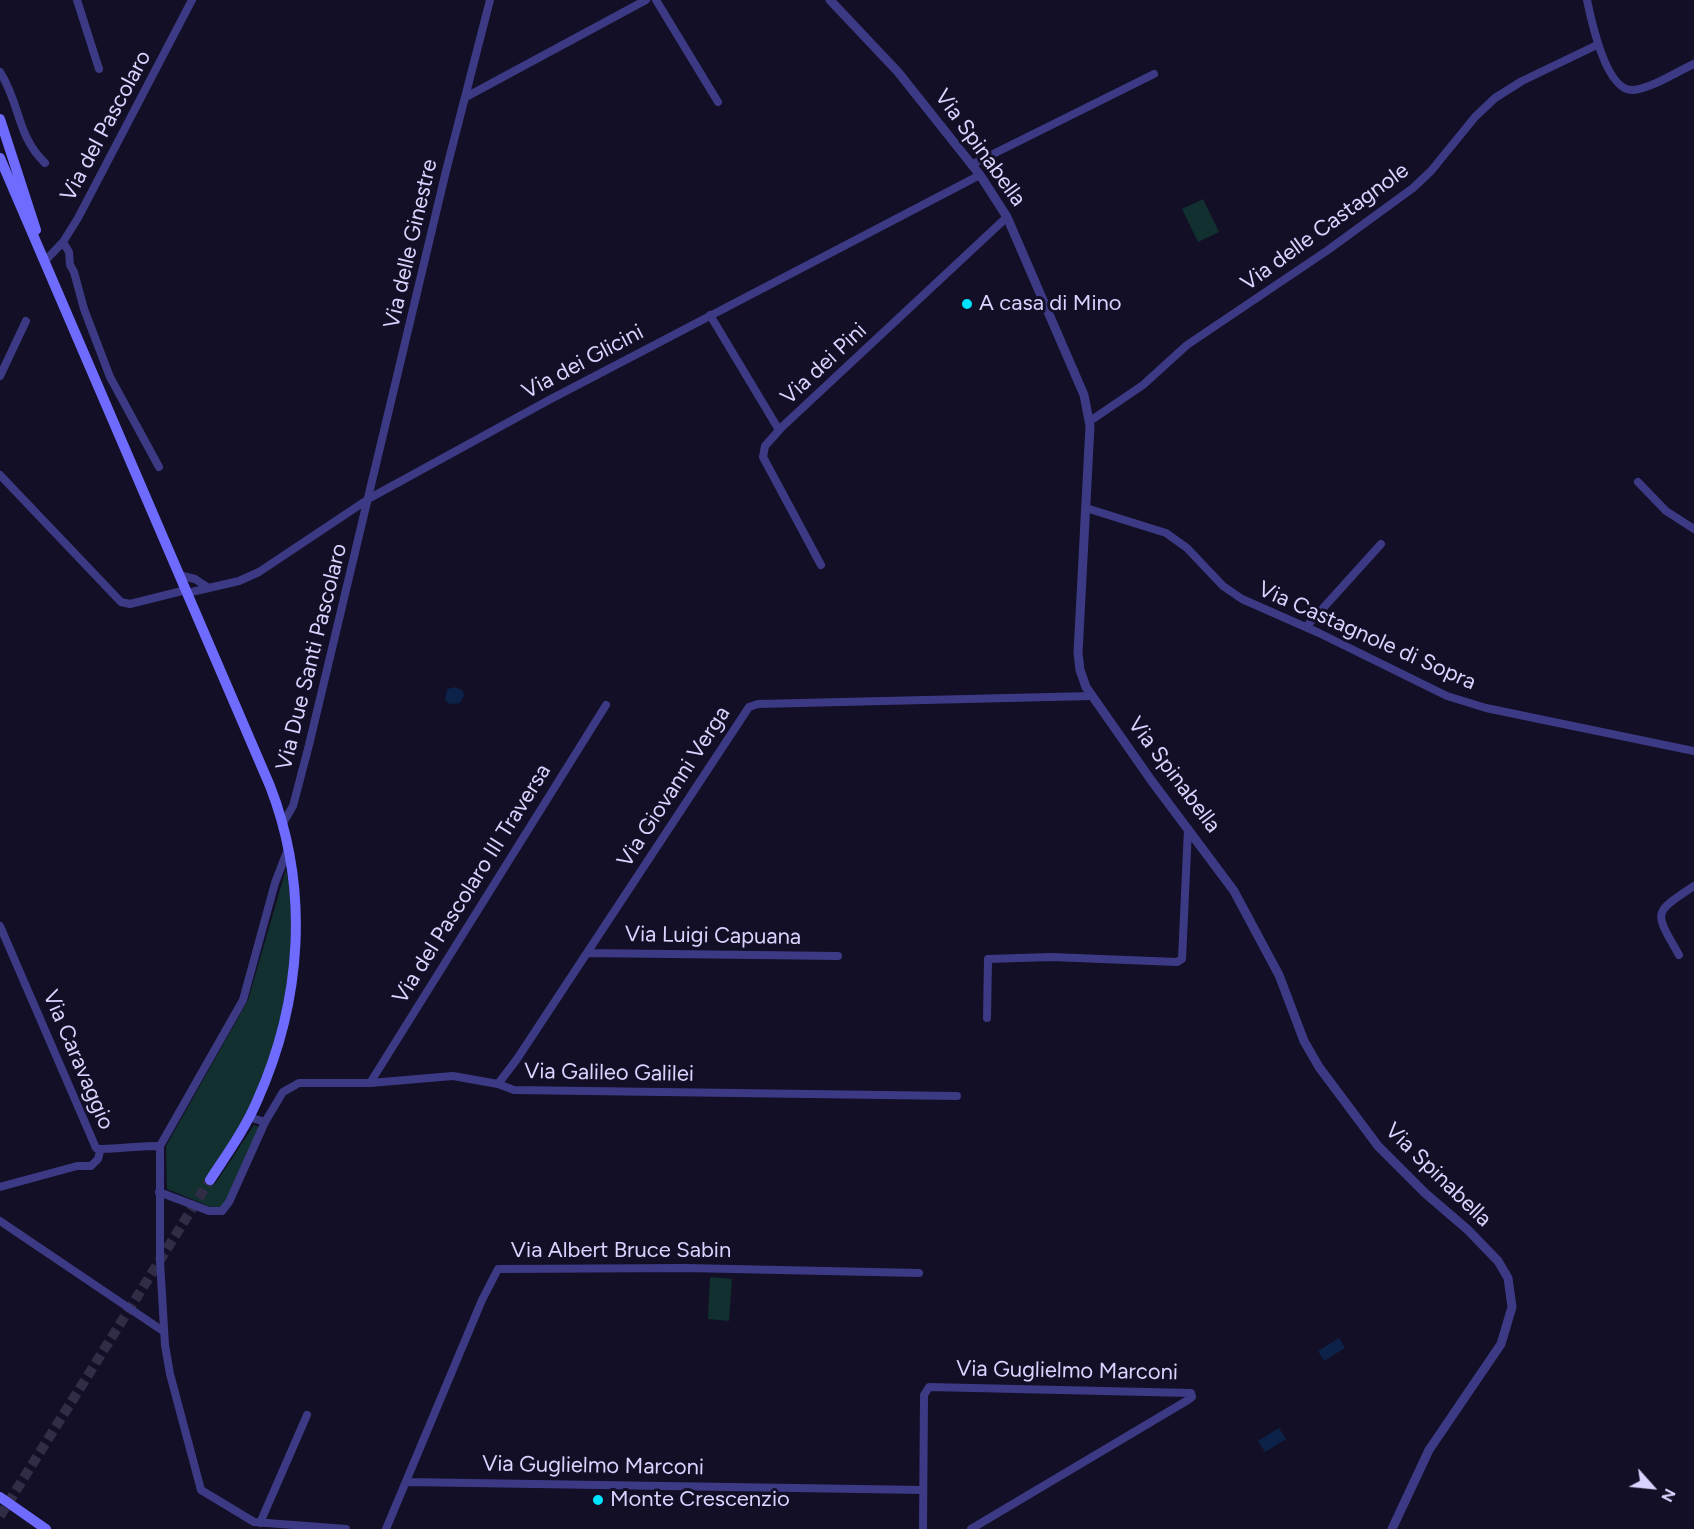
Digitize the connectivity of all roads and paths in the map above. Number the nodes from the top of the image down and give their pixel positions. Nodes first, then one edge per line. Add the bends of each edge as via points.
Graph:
1 (77, 0) edge
2 (192, 0) edge
3 (490, 0) edge
4 (646, 0) edge
5 (656, 0) edge
6 (830, 0) edge
7 (1587, 0) edge
8 (1597, 45) junction
9 (1694, 64) edge
10 (99, 69) dead end
11 (0, 72) edge
12 (1154, 74) dead end
13 (466, 97) junction
14 (718, 102) dead end
15 (0, 119) edge
16 (0, 158) edge
17 (45, 164) dead end
18 (973, 164) junction
19 (980, 175) junction
20 (1007, 217) junction
21 (63, 242) junction
22 (43, 258) junction
23 (710, 315) junction
24 (26, 321) dead end
25 (0, 376) edge
26 (112, 382) junction
27 (98, 385) junction
28 (1090, 421) junction
29 (779, 430) junction
30 (159, 467) dead end
31 (0, 475) edge
32 (1638, 482) dead end
33 (370, 498) junction
34 (1086, 508) junction
35 (1694, 529) edge
36 (1381, 544) dead end
37 (820, 565) dead end
38 (180, 575) junction
39 (209, 588) junction
40 (187, 592) junction
41 (1306, 627) junction
42 (1092, 696) junction
43 (606, 705) dead end
44 (1694, 751) edge
45 (283, 824) junction
46 (1188, 828) junction
47 (289, 847) junction
48 (1694, 886) edge
49 (0, 926) edge
50 (587, 952) junction
51 (1679, 955) dead end
52 (838, 956) dead end
53 (987, 1018) dead end
54 (370, 1083) junction
55 (498, 1084) junction
56 (957, 1096) dead end
57 (249, 1117) junction
58 (265, 1122) junction
59 (160, 1146) junction
60 (100, 1150) junction
61 (210, 1180) tunnel mouth
62 (0, 1187) edge
63 (159, 1192) junction
64 (0, 1221) edge
65 (919, 1273) dead end
66 (163, 1331) junction
67 (307, 1415) dead end
68 (406, 1482) junction
69 (923, 1490) junction
70 (0, 1497) edge
71 (260, 1523) junction
72 (46, 1529) edge
73 (346, 1529) edge
74 (386, 1529) edge
75 (923, 1529) edge
76 (971, 1529) edge
77 (1392, 1529) edge

1 - 10 street
2 - 21 street, Via del Pascolaro
3 - 13 street, Via delle Ginestre
4 - 13 street
5 - 14 street
6 - 18 street, Via Spinabella via 898,72
7 - 8 street
8 - 9 street via 1618,82 1631,90
8 - 28 street, Via delle Castagnole via 1495,98 1413,188 1187,345 1143,386
11 - 17 street via 12,90 26,140
12 - 18 street
13 - 33 street, Via delle Ginestre
15 - 22 main road via 31,207
16 - 22 main road
18 - 19 street, Via Spinabella
19 - 20 street, Via Spinabella
19 - 23 street, Via dei Glicini
20 - 28 street, Via Spinabella via 1059,333
20 - 29 street, Via dei Pini
21 - 22 street, Via del Pascolaro
21 - 26 street
22 - 27 main road
23 - 29 street
23 - 33 street, Via dei Glicini
24 - 25 street
26 - 27 street
26 - 30 street
27 - 38 main road
28 - 34 street, Via Spinabella
29 - 37 street, Via dei Pini via 765,446 763,457
31 - 40 street, Via dei Glicini via 121,602 130,604
32 - 35 street via 1665,511
33 - 39 street, Via dei Glicini via 259,572
33 - 45 street, Via Due Santi Pascolaro via 293,806
34 - 41 street, Via Castagnole di Sopra via 1166,533 1187,548 1233,594
34 - 42 street, Via Spinabella via 1078,653 1081,675
36 - 41 street
38 - 39 street
38 - 40 main road
39 - 40 street, Via dei Glicini
40 - 45 main road
41 - 44 street, Via Castagnole di Sopra via 1455,699 1480,707
42 - 46 street, Via Spinabella
42 - 50 street, Via Giovanni Verga via 749,707
43 - 54 street, Via del Pascolaro III Traversa
45 - 47 main road
46 - 53 street via 1182,959 988,959
46 - 77 street, Via Spinabella via 1218,866 1244,909 1279,975 1301,1035 1319,1067 1378,1146 1498,1261 1510,1284 1510,1316 1501,1344 1429,1450
47 - 57 main road via 297,906 292,981 274,1057
47 - 59 street via 267,911 247,992
48 - 51 street via 1663,906 1660,914
49 - 60 street, Via Caravaggio
50 - 52 street, Via Luigi Capuana
50 - 55 street, Via Giovanni Verga
54 - 55 street, Via Galileo Galilei via 446,1076
54 - 58 street, Via Galileo Galilei via 293,1085 281,1095
55 - 56 street, Via Galileo Galilei via 514,1090
57 - 58 street
57 - 61 main road
58 - 63 street via 222,1211 209,1211
59 - 60 street, Via Caravaggio
59 - 63 street
60 - 62 street via 91,1166 77,1166
63 - 66 street
64 - 66 street
65 - 68 street, Via Albert Bruce Sabin via 500,1268 489,1284
66 - 71 street via 170,1374 201,1490
67 - 71 street
68 - 69 street, Via Guglielmo Marconi
68 - 74 street, Via Albert Bruce Sabin
69 - 75 street, Via Guglielmo Marconi
69 - 76 street, Via Guglielmo Marconi via 924,1395 929,1386 1192,1395
70 - 72 main road
71 - 73 street

